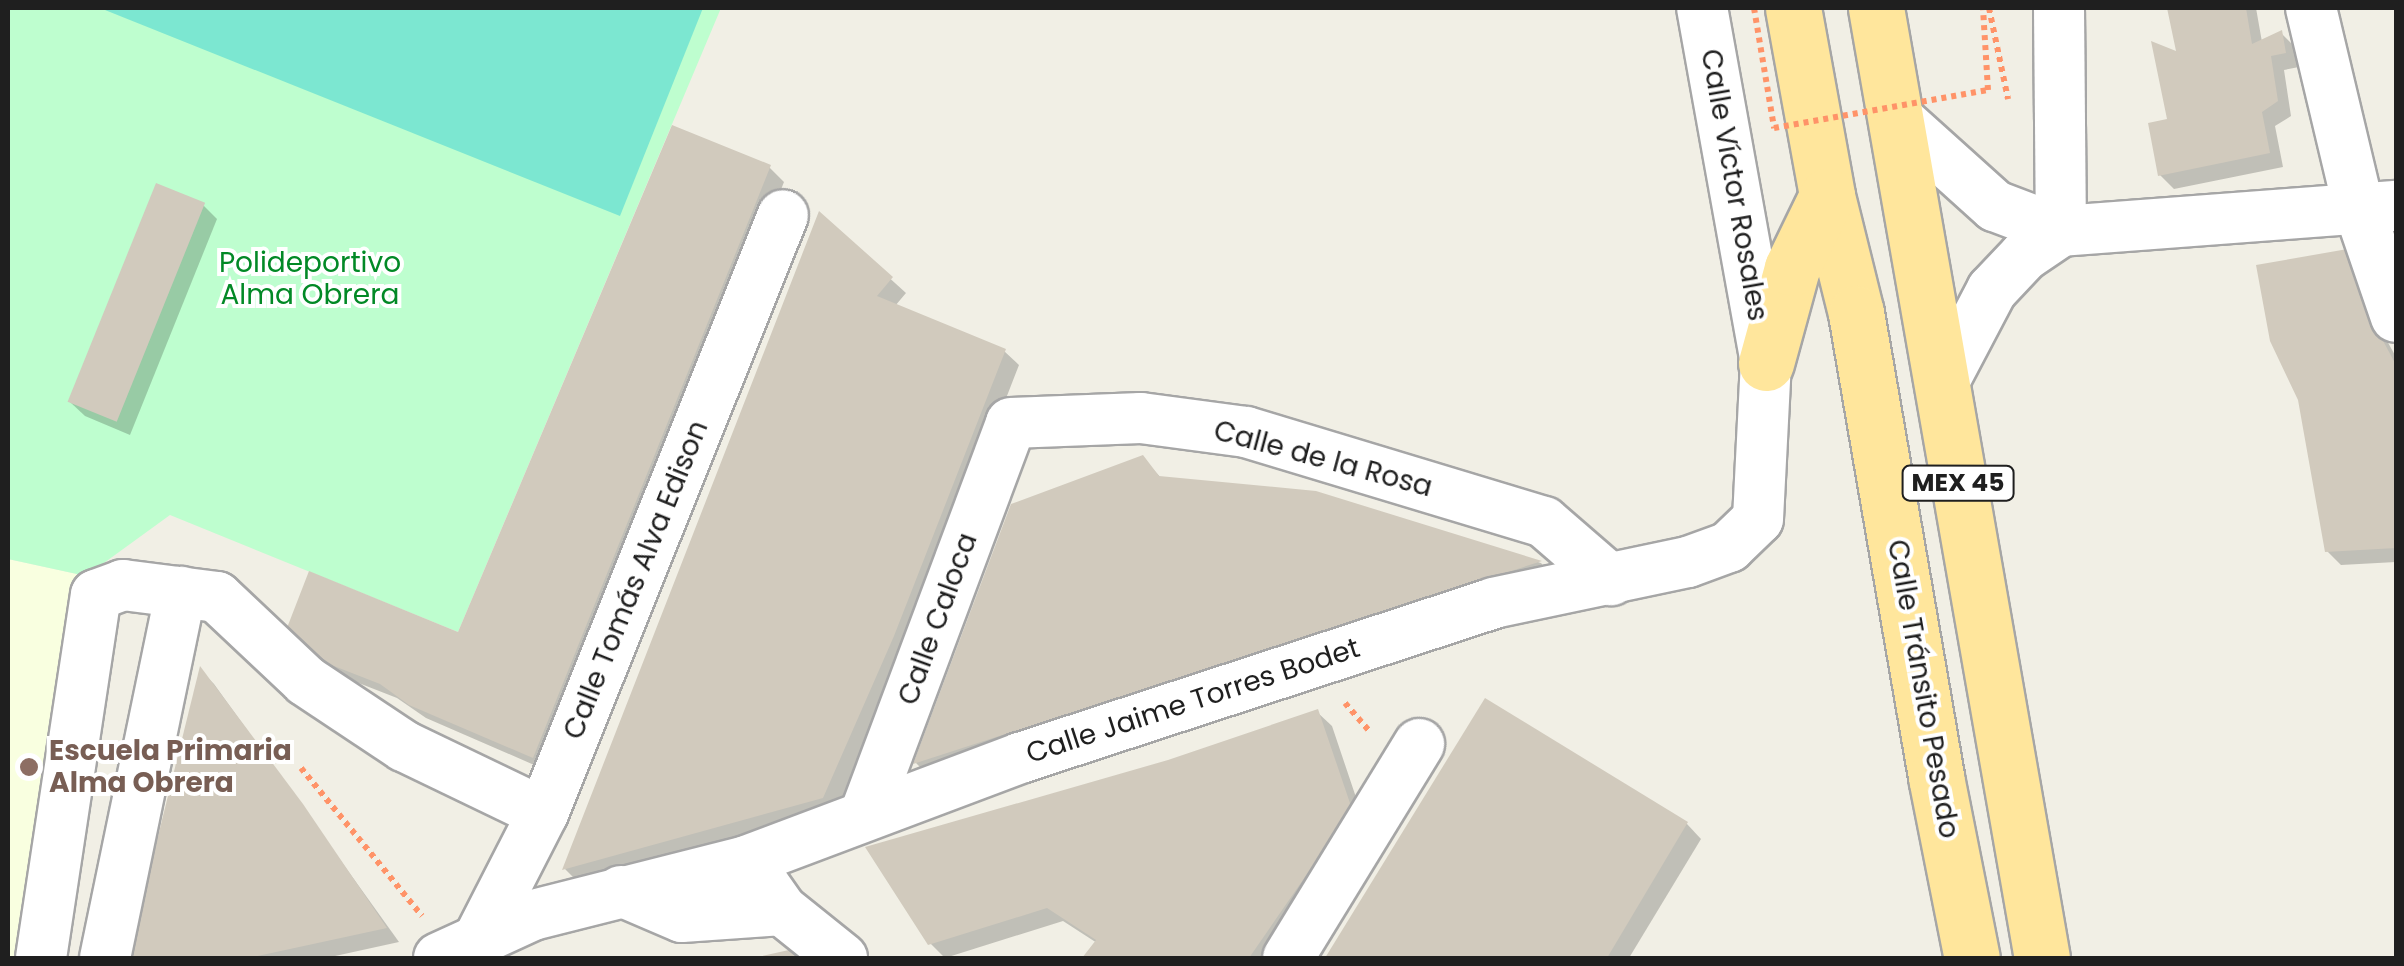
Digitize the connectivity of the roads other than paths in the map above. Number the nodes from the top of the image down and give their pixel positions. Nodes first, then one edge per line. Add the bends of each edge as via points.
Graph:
1 (1702, 8) edge
2 (1794, 8) edge
3 (1876, 8) edge
4 (2059, 8) edge
5 (2311, 8) edge
6 (1895, 116) junction
7 (1827, 196) junction
8 (2378, 208) edge
9 (784, 215) dead end
10 (2060, 232) junction
11 (2396, 316) edge
12 (1766, 363) junction
13 (1941, 387) junction
14 (1011, 423) joint
15 (1611, 580) junction
16 (180, 592) junction
17 (1419, 744) dead end
18 (543, 813) junction
19 (865, 814) junction
20 (746, 861) junction
21 (621, 891) junction
22 (782, 910) junction
23 (455, 951) edge
24 (40, 958) edge
25 (105, 958) edge
26 (842, 958) edge
27 (1288, 958) edge
28 (1972, 958) edge
29 (2042, 958) edge

1 - 12 street, Calle Víctor Rosales
2 - 7 main road, Calle Tránsito Pesado / MEX 45
3 - 6 main road, MEX 45
4 - 10 street
5 - 8 street
6 - 10 street via 1996,206
6 - 13 main road, MEX 45
7 - 12 main road via 1792,268
7 - 28 main road, Calle Tránsito Pesado / MEX 45 via 1856,313
8 - 10 street
8 - 11 street
9 - 18 street, Calle Tomás Alva Edison
10 - 13 street via 2024,256 1992,290
12 - 15 street, Calle Jaime Torres Bodet via 1758,520 1729,547
13 - 29 main road, MEX 45
14 - 15 street, Calle de la Rosa via 1141,418 1246,432 1544,522
14 - 19 street, Calle Caloca
15 - 19 street, Calle Jaime Torres Bodet via 1494,603
16 - 18 street via 218,597 306,682 404,746
16 - 24 street via 124,585 96,595
16 - 25 street
17 - 27 street
18 - 23 street, Calle Tomás Alva Edison
19 - 20 street, Calle Jaime Torres Bodet
20 - 21 street, Calle Jaime Torres Bodet
20 - 22 street
21 - 22 street via 682,917
21 - 23 street, Calle Jaime Torres Bodet via 533,915
22 - 26 street

